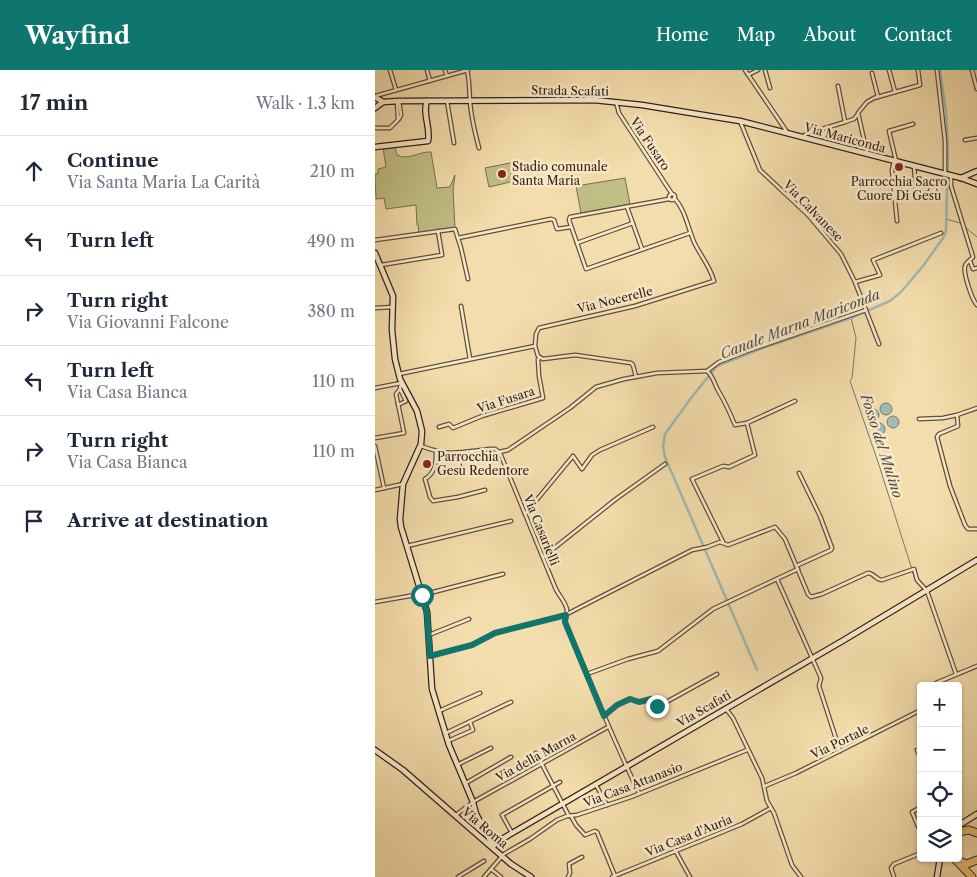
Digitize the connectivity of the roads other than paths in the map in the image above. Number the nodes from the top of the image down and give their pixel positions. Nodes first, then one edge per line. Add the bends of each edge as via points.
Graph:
1 (390, 70) edge
2 (427, 70) edge
3 (445, 70) edge
4 (467, 70) edge
5 (745, 70) edge
6 (758, 70) edge
7 (765, 70) edge
8 (889, 70) edge
9 (918, 70) edge
10 (937, 70) edge
11 (972, 70) edge
12 (872, 73) dead end
13 (748, 75) junction
14 (447, 76) junction
15 (430, 81) junction
16 (838, 86) dead end
17 (771, 88) dead end
18 (977, 89) edge
19 (396, 90) junction
20 (895, 92) junction
21 (375, 96) edge
22 (878, 97) junction
23 (398, 101) junction
24 (427, 101) junction
25 (447, 101) junction
26 (470, 101) junction
27 (383, 102) junction
28 (616, 102) junction
29 (375, 108) edge
30 (858, 114) junction
31 (739, 121) junction
32 (845, 122) junction
33 (913, 124) dead end
34 (375, 128) edge
35 (788, 133) junction
36 (803, 137) junction
37 (977, 138) edge
38 (965, 140) dead end
39 (454, 143) dead end
40 (375, 146) edge
41 (479, 148) dead end
42 (868, 154) junction
43 (895, 161) junction
44 (914, 166) junction
45 (977, 171) edge
46 (948, 175) junction
47 (961, 178) junction
48 (977, 184) edge
49 (927, 189) dead end
50 (672, 194) junction
51 (674, 198) junction
52 (669, 199) junction
53 (627, 207) junction
54 (897, 221) dead end
55 (633, 223) junction
56 (571, 227) junction
57 (438, 231) junction
58 (691, 232) junction
59 (941, 233) dead end
60 (458, 238) junction
61 (375, 240) edge
62 (577, 243) junction
63 (642, 249) junction
64 (375, 252) edge
65 (970, 261) junction
66 (381, 265) junction
67 (977, 268) edge
68 (468, 279) dead end
69 (713, 281) joint
70 (855, 282) junction
71 (977, 305) edge
72 (461, 306) dead end
73 (394, 307) junction
74 (375, 308) edge
75 (867, 311) junction
76 (879, 344) dead end
77 (535, 346) junction
78 (539, 358) junction
79 (470, 359) junction
80 (708, 371) junction
81 (399, 374) junction
82 (636, 377) junction
83 (401, 383) junction
84 (375, 388) edge
85 (400, 389) junction
86 (795, 401) dead end
87 (398, 405) junction
88 (977, 408) edge
89 (957, 415) junction
90 (919, 419) dead end
91 (747, 423) junction
92 (439, 427) dead end
93 (653, 427) dead end
94 (375, 438) edge
95 (375, 446) edge
96 (420, 446) junction
97 (437, 452) junction
98 (499, 452) junction
99 (665, 464) dead end
100 (799, 473) dead end
101 (403, 484) junction
102 (384, 488) junction
103 (375, 490) edge
104 (485, 490) dead end
105 (525, 514) junction
106 (511, 520) dead end
107 (977, 529) edge
108 (723, 544) junction
109 (407, 546) junction
110 (543, 558) junction
111 (977, 560) edge
112 (796, 566) junction
113 (798, 570) junction
114 (503, 574) dead end
115 (777, 579) junction
116 (927, 591) junction
117 (421, 595) junction
118 (375, 602) edge
119 (566, 614) junction
120 (469, 619) dead end
121 (429, 635) junction
122 (430, 656) junction
123 (813, 657) junction
124 (977, 666) edge
125 (587, 674) junction
126 (717, 674) dead end
127 (956, 674) junction
128 (938, 682) edge
129 (480, 693) dead end
130 (511, 702) dead end
131 (725, 708) junction
132 (439, 710) junction
133 (917, 712) edge
134 (604, 716) junction
135 (470, 722) junction
136 (608, 727) junction
137 (445, 733) junction
138 (448, 742) junction
139 (491, 748) dead end
140 (375, 750) edge
141 (747, 750) junction
142 (840, 751) junction
143 (536, 753) dead end
144 (511, 756) dead end
145 (541, 763) junction
146 (457, 765) junction
147 (626, 766) junction
148 (561, 782) dead end
149 (465, 783) junction
150 (595, 784) junction
151 (553, 786) junction
152 (765, 786) junction
153 (639, 793) junction
154 (473, 802) junction
155 (562, 804) junction
156 (607, 805) junction
157 (771, 808) junction
158 (917, 809) edge
159 (977, 814) edge
160 (455, 815) junction
161 (570, 816) junction
162 (962, 823) edge
163 (917, 824) edge
164 (962, 831) edge
165 (512, 833) junction
166 (977, 833) edge
167 (493, 846) junction
168 (675, 850) junction
169 (502, 855) junction
170 (917, 855) edge
171 (582, 857) dead end
172 (977, 860) edge
173 (484, 861) dead end
174 (939, 862) edge
175 (958, 862) edge
176 (962, 862) edge
177 (491, 869) junction
178 (523, 872) junction
179 (614, 876) edge
180 (458, 877) edge
181 (484, 877) edge
182 (501, 877) edge
183 (519, 877) edge
184 (531, 877) edge
185 (568, 877) edge
186 (690, 877) edge
187 (801, 877) edge
188 (894, 877) edge
189 (937, 877) edge
190 (972, 877) edge

1 - 19 street
2 - 15 street
3 - 14 street
4 - 14 street
4 - 26 street via 471,83
5 - 13 street
6 - 13 street
7 - 17 street
8 - 20 street
9 - 20 street via 921,85
10 - 46 street
11 - 18 street
12 - 22 street
13 - 35 street
14 - 15 street
15 - 19 street
16 - 32 street
19 - 21 street
20 - 22 street
21 - 27 street
22 - 30 street via 867,102
23 - 24 street, Strada Scafati
23 - 27 street, Strada Scafati
23 - 34 street via 401,115 398,120 390,128
24 - 25 street, Strada Scafati
24 - 40 street via 428,142
25 - 26 street, Strada Scafati
25 - 39 street
26 - 28 street, Strada Scafati
26 - 41 street
27 - 29 street
28 - 31 street, Strada Scafati
28 - 50 street, Via Fusaro via 619,113
30 - 32 street
30 - 42 street
31 - 35 street, Via Mariconda
31 - 70 street, Via Calvanese via 760,170 824,233 841,254
32 - 36 street
33 - 43 street via 889,131
35 - 36 street, Via Mariconda
36 - 42 street, Via Mariconda
37 - 38 street
42 - 43 street, Via Mariconda
43 - 44 street, Via Mariconda
43 - 54 street via 892,170
44 - 46 street, Via Mariconda
44 - 49 street via 916,191
45 - 47 street
46 - 47 street, Via Mariconda
46 - 65 street via 973,257
47 - 48 street, Via Mariconda
50 - 51 street, Via Fusaro
50 - 52 street
51 - 52 street
51 - 58 street, Via Fusaro
52 - 53 street
53 - 55 street
53 - 56 street via 570,217
55 - 62 street
55 - 63 street
56 - 60 street via 557,229 551,219
56 - 62 street
57 - 60 street via 455,229
57 - 61 street
57 - 66 street via 442,255
58 - 63 street
58 - 69 street, Via Fusaro
59 - 70 street via 873,260 879,275
60 - 68 street
62 - 63 street via 586,269
64 - 66 street
65 - 67 street via 973,269
65 - 71 street via 965,265 966,277
66 - 73 street via 391,288
69 - 77 street, Via Nocerelle via 637,306 539,328 535,334
70 - 75 street, Via Calvanese
72 - 79 street
73 - 74 street
73 - 81 street via 393,348
75 - 76 street, Via Calvanese
75 - 80 street via 747,351 719,362
77 - 78 street
77 - 79 street
78 - 82 street via 575,354 631,363
78 - 92 street, Via Fusara via 543,398 453,428 449,424
79 - 81 street
80 - 82 street
80 - 91 street via 713,375 735,425
81 - 83 street
82 - 98 street via 595,387 508,450
83 - 84 street
83 - 85 street
83 - 96 street via 419,417 423,435
85 - 87 street via 396,394
85 - 87 street via 406,402
86 - 91 street
87 - 94 street via 404,432
88 - 89 street
89 - 90 street
89 - 107 street via 959,426 937,437 965,525
91 - 108 street via 755,455 692,479
93 - 105 street via 600,450 582,469 573,456
95 - 102 street
96 - 97 street
96 - 101 street
97 - 98 street via 456,454 490,448
97 - 104 street via 436,466 425,480 433,501
98 - 105 street, Via Casarielli
99 - 110 street
100 - 112 street via 821,516 832,548
101 - 102 street
101 - 109 street via 400,519
102 - 103 street
105 - 110 street, Via Casarielli
106 - 109 street
108 - 112 street via 728,545 775,527 785,539
108 - 119 street via 720,542 692,550
109 - 117 street
110 - 119 street, Via Casarielli via 565,604
111 - 116 street, Via Scafati
112 - 113 street
113 - 115 street
113 - 116 street via 811,597 868,573 882,580 912,570
114 - 117 street
115 - 123 street
115 - 125 street via 713,609 658,651
116 - 123 street, Via Scafati
116 - 127 street
117 - 118 street
117 - 121 street via 427,612
119 - 122 street via 495,633 472,645
119 - 125 street, Via Casarielli via 565,622
120 - 121 street
121 - 122 street
122 - 132 street via 432,689
123 - 131 street, Via Scafati
123 - 142 street
124 - 127 street
125 - 134 street, Via Casarielli
126 - 134 street via 661,705 656,706 651,699 639,702 630,699
127 - 128 street
129 - 132 street
130 - 135 street
131 - 141 street
131 - 147 street, Via Scafati
132 - 137 street
133 - 142 street, Via Portale
134 - 136 street, Via Casarielli
135 - 137 street
135 - 138 street via 473,730
136 - 145 street, Via della Marna
136 - 147 street, Via Casarielli
137 - 138 street
138 - 146 street
139 - 146 street
140 - 160 street, Via Roma
141 - 152 street
141 - 153 street, Via Casa Attanasio
142 - 152 street, Via Portale
143 - 145 street
144 - 149 street
145 - 151 street
145 - 154 street, Via della Marna
146 - 149 street
147 - 150 street, Via Scafati
147 - 153 street, Via Casarielli
148 - 151 street
149 - 154 street
150 - 155 street, Via Scafati
150 - 156 street
151 - 155 street
151 - 165 street via 502,815
152 - 157 street
153 - 156 street, Via Casa Attanasio
154 - 160 street, Via della Marna
154 - 167 street
155 - 161 street
155 - 165 street, Via Scafati
156 - 161 street, Via Casa Attanasio
157 - 168 street, Via Casa d'Auria via 742,824
157 - 187 street via 794,870
158 - 163 street via 912,812
159 - 162 street
160 - 167 street, Via Roma
161 - 169 street, Via Casa Attanasio via 562,817
161 - 179 street via 585,835 597,832
164 - 166 highway
165 - 167 street, Via Scafati
167 - 169 street, Via Roma
168 - 179 street, Via Casa d'Auria
168 - 186 street
169 - 177 street
169 - 178 street, Via Roma
170 - 188 street via 892,866
171 - 185 street via 569,864
172 - 176 highway
173 - 180 street
174 - 189 street
175 - 190 highway
177 - 181 street
177 - 182 street
178 - 183 street
178 - 184 street, Via Roma

